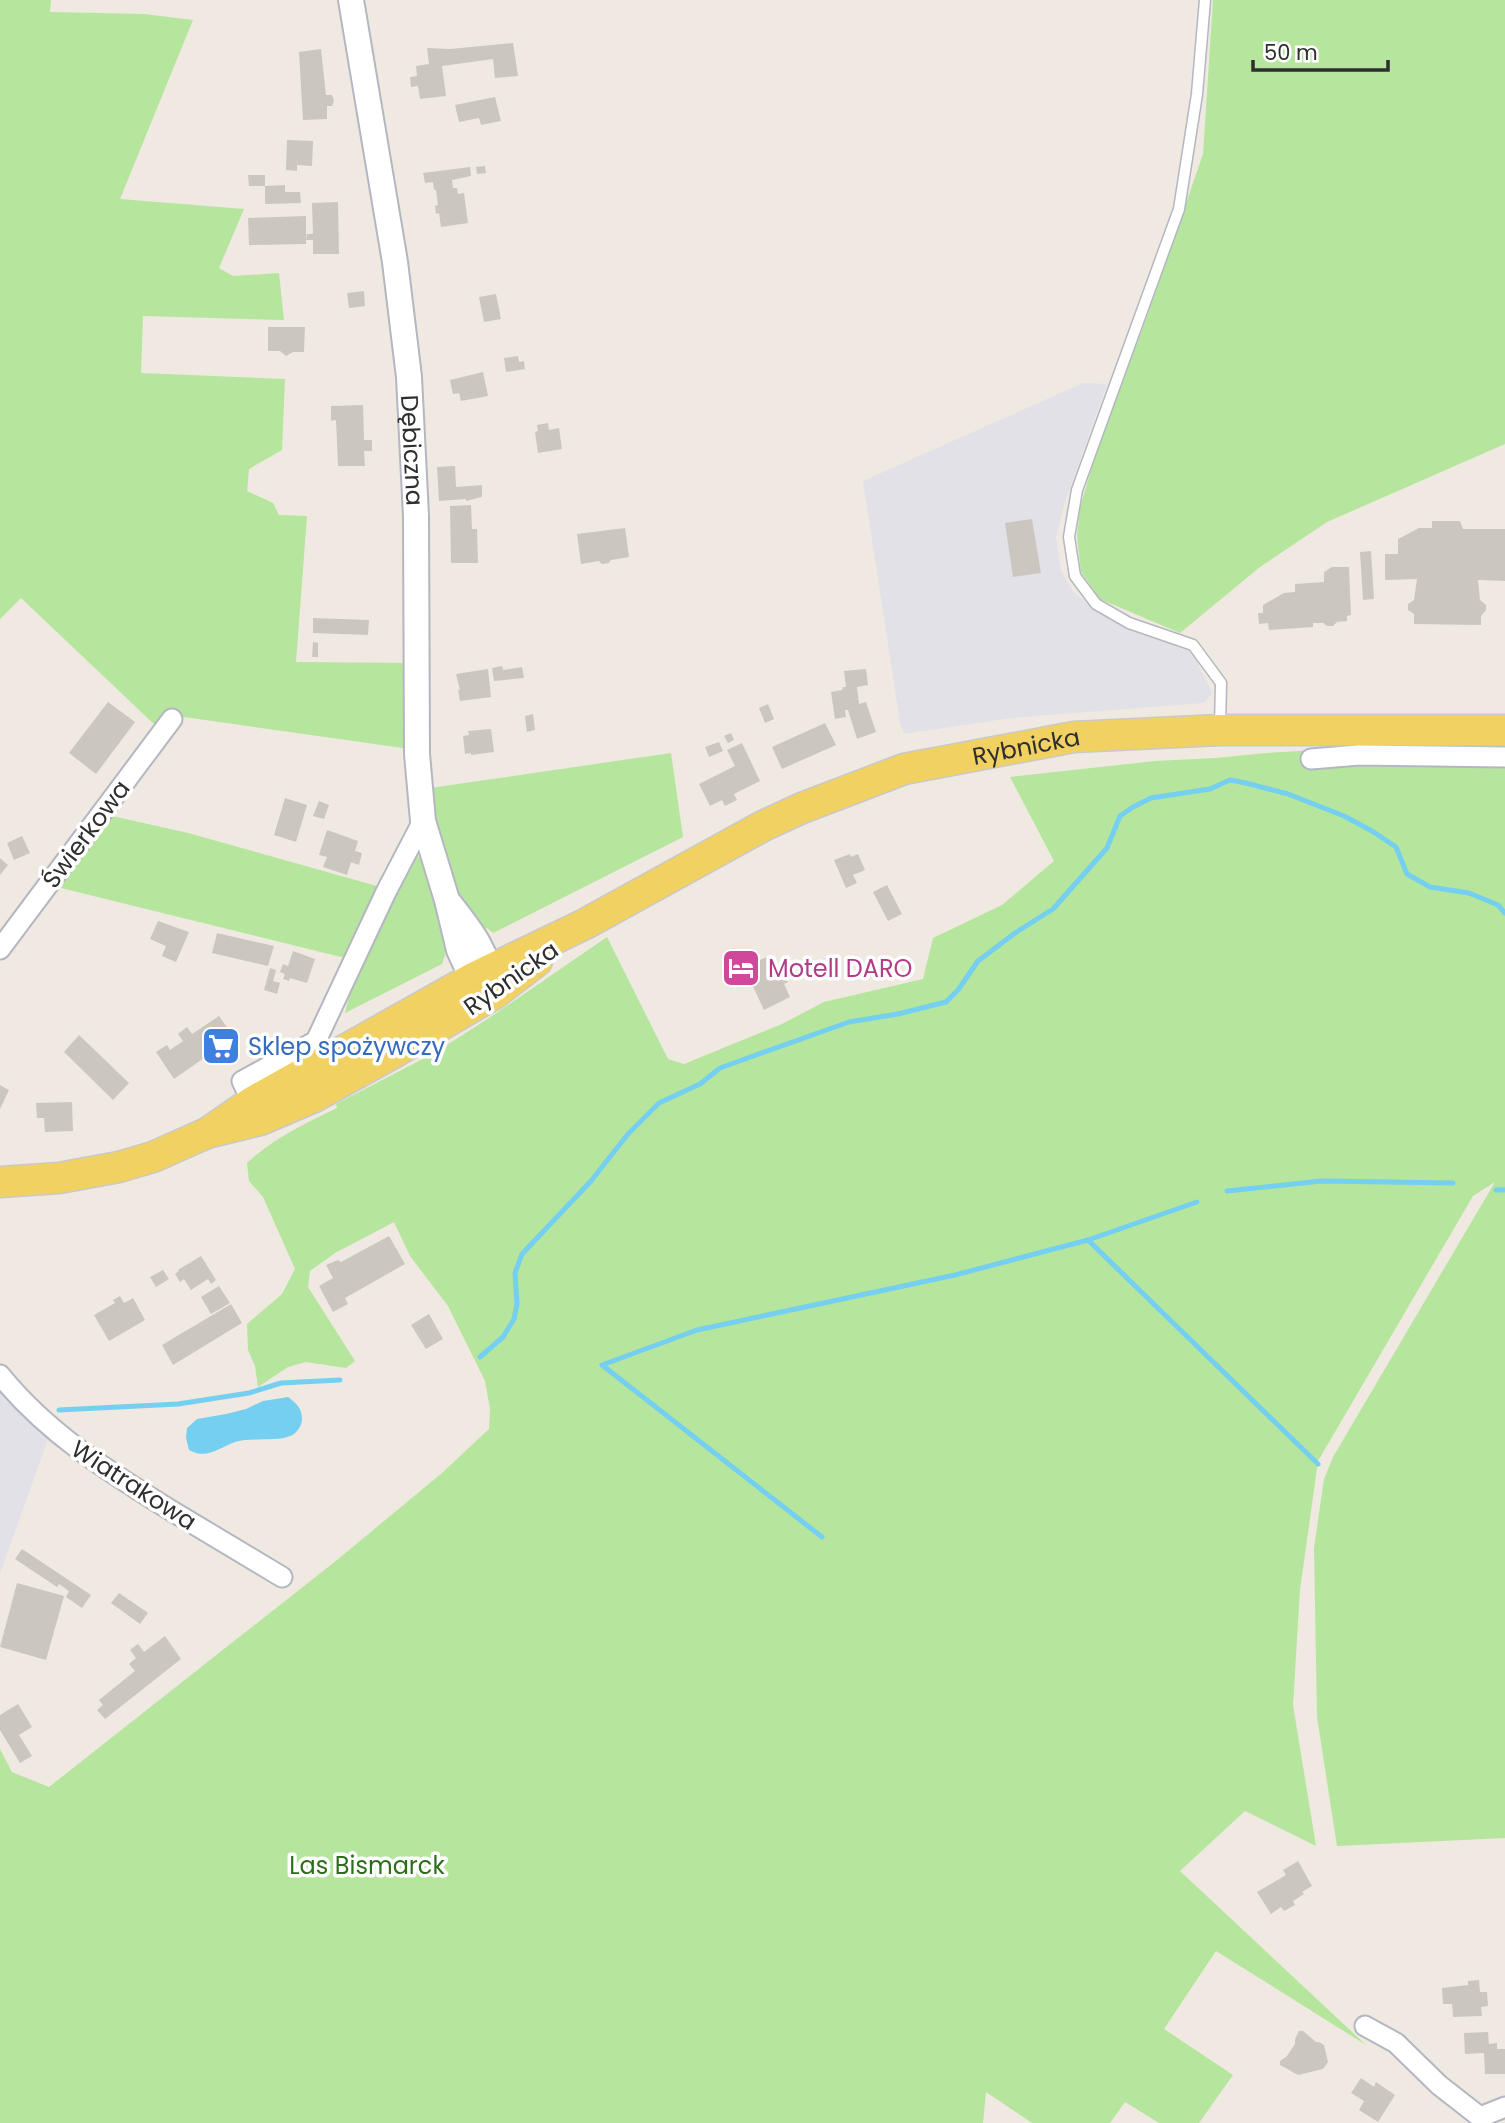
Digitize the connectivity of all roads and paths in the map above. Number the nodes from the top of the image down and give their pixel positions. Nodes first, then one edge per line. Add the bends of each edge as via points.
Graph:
1 (351, 0) edge
2 (1205, 0) edge
3 (172, 719) dead end
4 (1220, 730) junction
5 (1505, 730) edge
6 (1505, 757) edge
7 (1311, 759) dead end
8 (423, 821) junction
9 (0, 949) edge
10 (486, 981) junction
11 (256, 1111) junction
12 (0, 1182) edge
13 (0, 1376) edge
14 (282, 1577) dead end
15 (1365, 2026) dead end
16 (1505, 2107) edge
17 (1478, 2120) edge

1 - 8 street, Dębiczna via 396,261 410,377 416,516 416,754
2 - 4 lane via 1180,209 1077,490 1069,537 1075,576 1096,604 1129,623 1193,645 1221,683
3 - 9 street, Świerkowa
4 - 5 main road, Rybnicka
4 - 10 main road, Rybnicka via 1074,737 904,769 763,826
6 - 7 street via 1359,755
8 - 10 street, Dębiczna via 447,900 486,957
8 - 11 street via 316,1041 242,1081
10 - 11 main road, Rybnicka via 349,1078 314,1097
11 - 12 main road, Rybnicka via 120,1167
13 - 14 street, Wiatrakowa via 69,1443
15 - 17 street via 1396,2043
16 - 17 street

